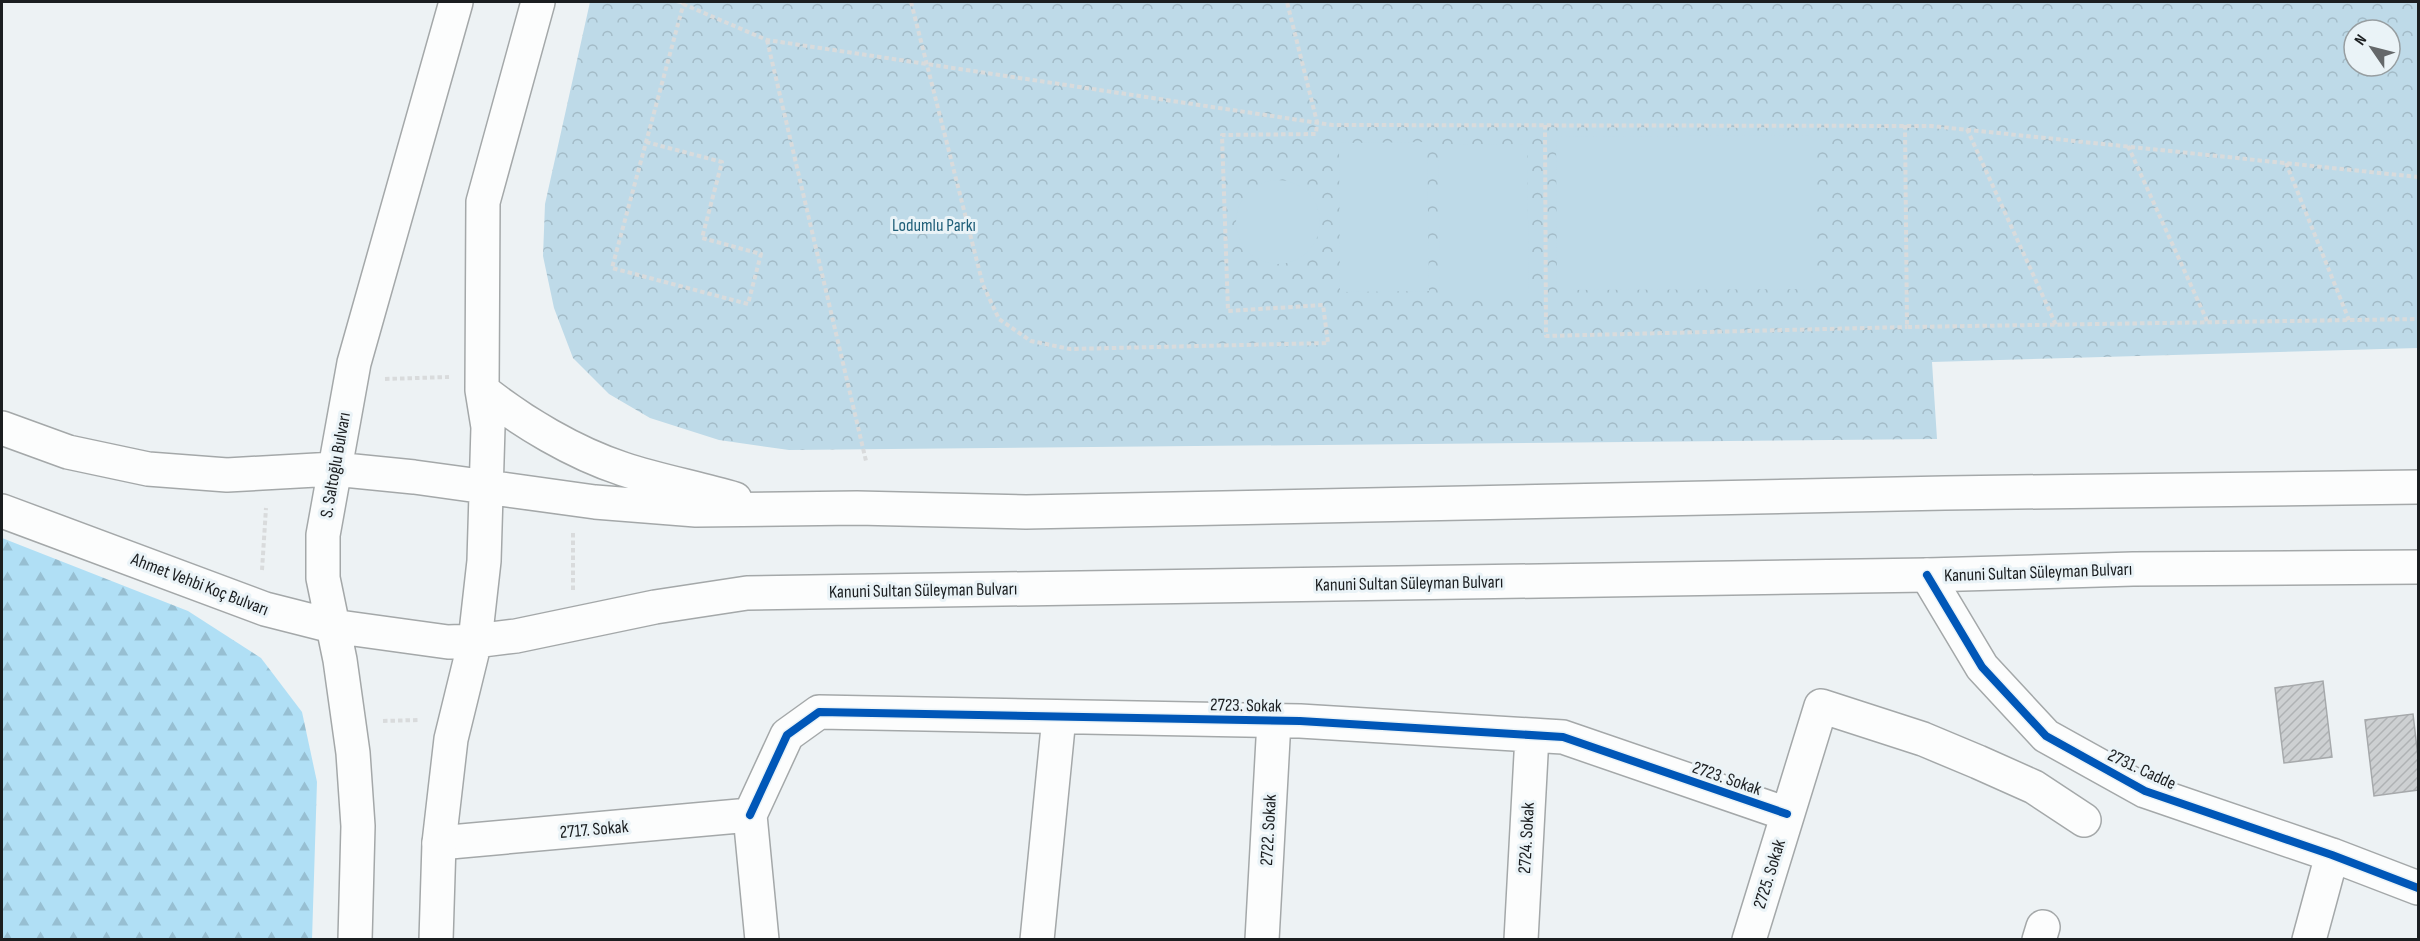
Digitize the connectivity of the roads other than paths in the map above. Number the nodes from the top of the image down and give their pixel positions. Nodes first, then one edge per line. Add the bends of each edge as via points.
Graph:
1 (456, 2) edge
2 (538, 2) edge
3 (482, 390) junction
4 (2, 428) edge
5 (334, 469) junction
6 (2418, 487) edge
7 (488, 488) junction
8 (768, 509) junction
9 (2, 511) edge
10 (2418, 567) edge
11 (1927, 575) junction
12 (332, 626) junction
13 (403, 636) joint
14 (475, 641) junction
15 (1059, 717) junction
16 (1274, 721) junction
17 (1532, 736) junction
18 (1787, 814) junction
19 (750, 815) junction
20 (2084, 820) dead end
21 (439, 843) junction
22 (2332, 855) junction
23 (2418, 888) edge
24 (355, 939) edge
25 (436, 939) edge
26 (762, 939) edge
27 (1037, 939) edge
28 (1262, 939) edge
29 (1521, 939) edge
30 (1749, 939) edge
31 (2309, 939) edge

1 - 5 main road, S. Saltoğlu Bulvarı via 354,363
2 - 3 main road via 483,202
3 - 7 main road via 488,427
3 - 8 main road via 506,409 567,444 623,469
4 - 5 main road via 68,452 148,469 227,475
5 - 7 main road
5 - 12 main road, S. Saltoğlu Bulvarı via 323,535 323,578
6 - 8 main road via 1038,512
7 - 8 main road via 696,510
7 - 14 main road
9 - 12 main road, Ahmet Vehbi Koç Bulvarı via 265,609
10 - 11 main road, Kanuni Sultan Süleyman Bulvarı
11 - 14 main road, Kanuni Sultan Süleyman Bulvarı via 747,593
11 - 22 main road, 2731. Cadde via 1982,667 2046,736 2145,791
12 - 13 main road, Ahmet Vehbi Koç Bulvarı
12 - 24 main road, S. Saltoğlu Bulvarı via 353,753 358,826
13 - 14 main road, Kanuni Sultan Süleyman Bulvarı
14 - 21 main road via 450,739
15 - 16 main road, 2723. Sokak
15 - 19 main road, 2723. Sokak via 819,712 787,735
15 - 27 main road
16 - 17 main road, 2723. Sokak
16 - 28 main road, 2722. Sokak
17 - 18 main road, 2723. Sokak via 1563,737
17 - 29 main road, 2724. Sokak
18 - 20 main road, 2725. Sokak via 1821,706 1923,739 1978,762 2034,787
18 - 30 main road, 2725. Sokak
19 - 21 main road, 2717. Sokak
19 - 26 main road
21 - 25 main road
22 - 23 main road, 2731. Cadde
22 - 31 main road

